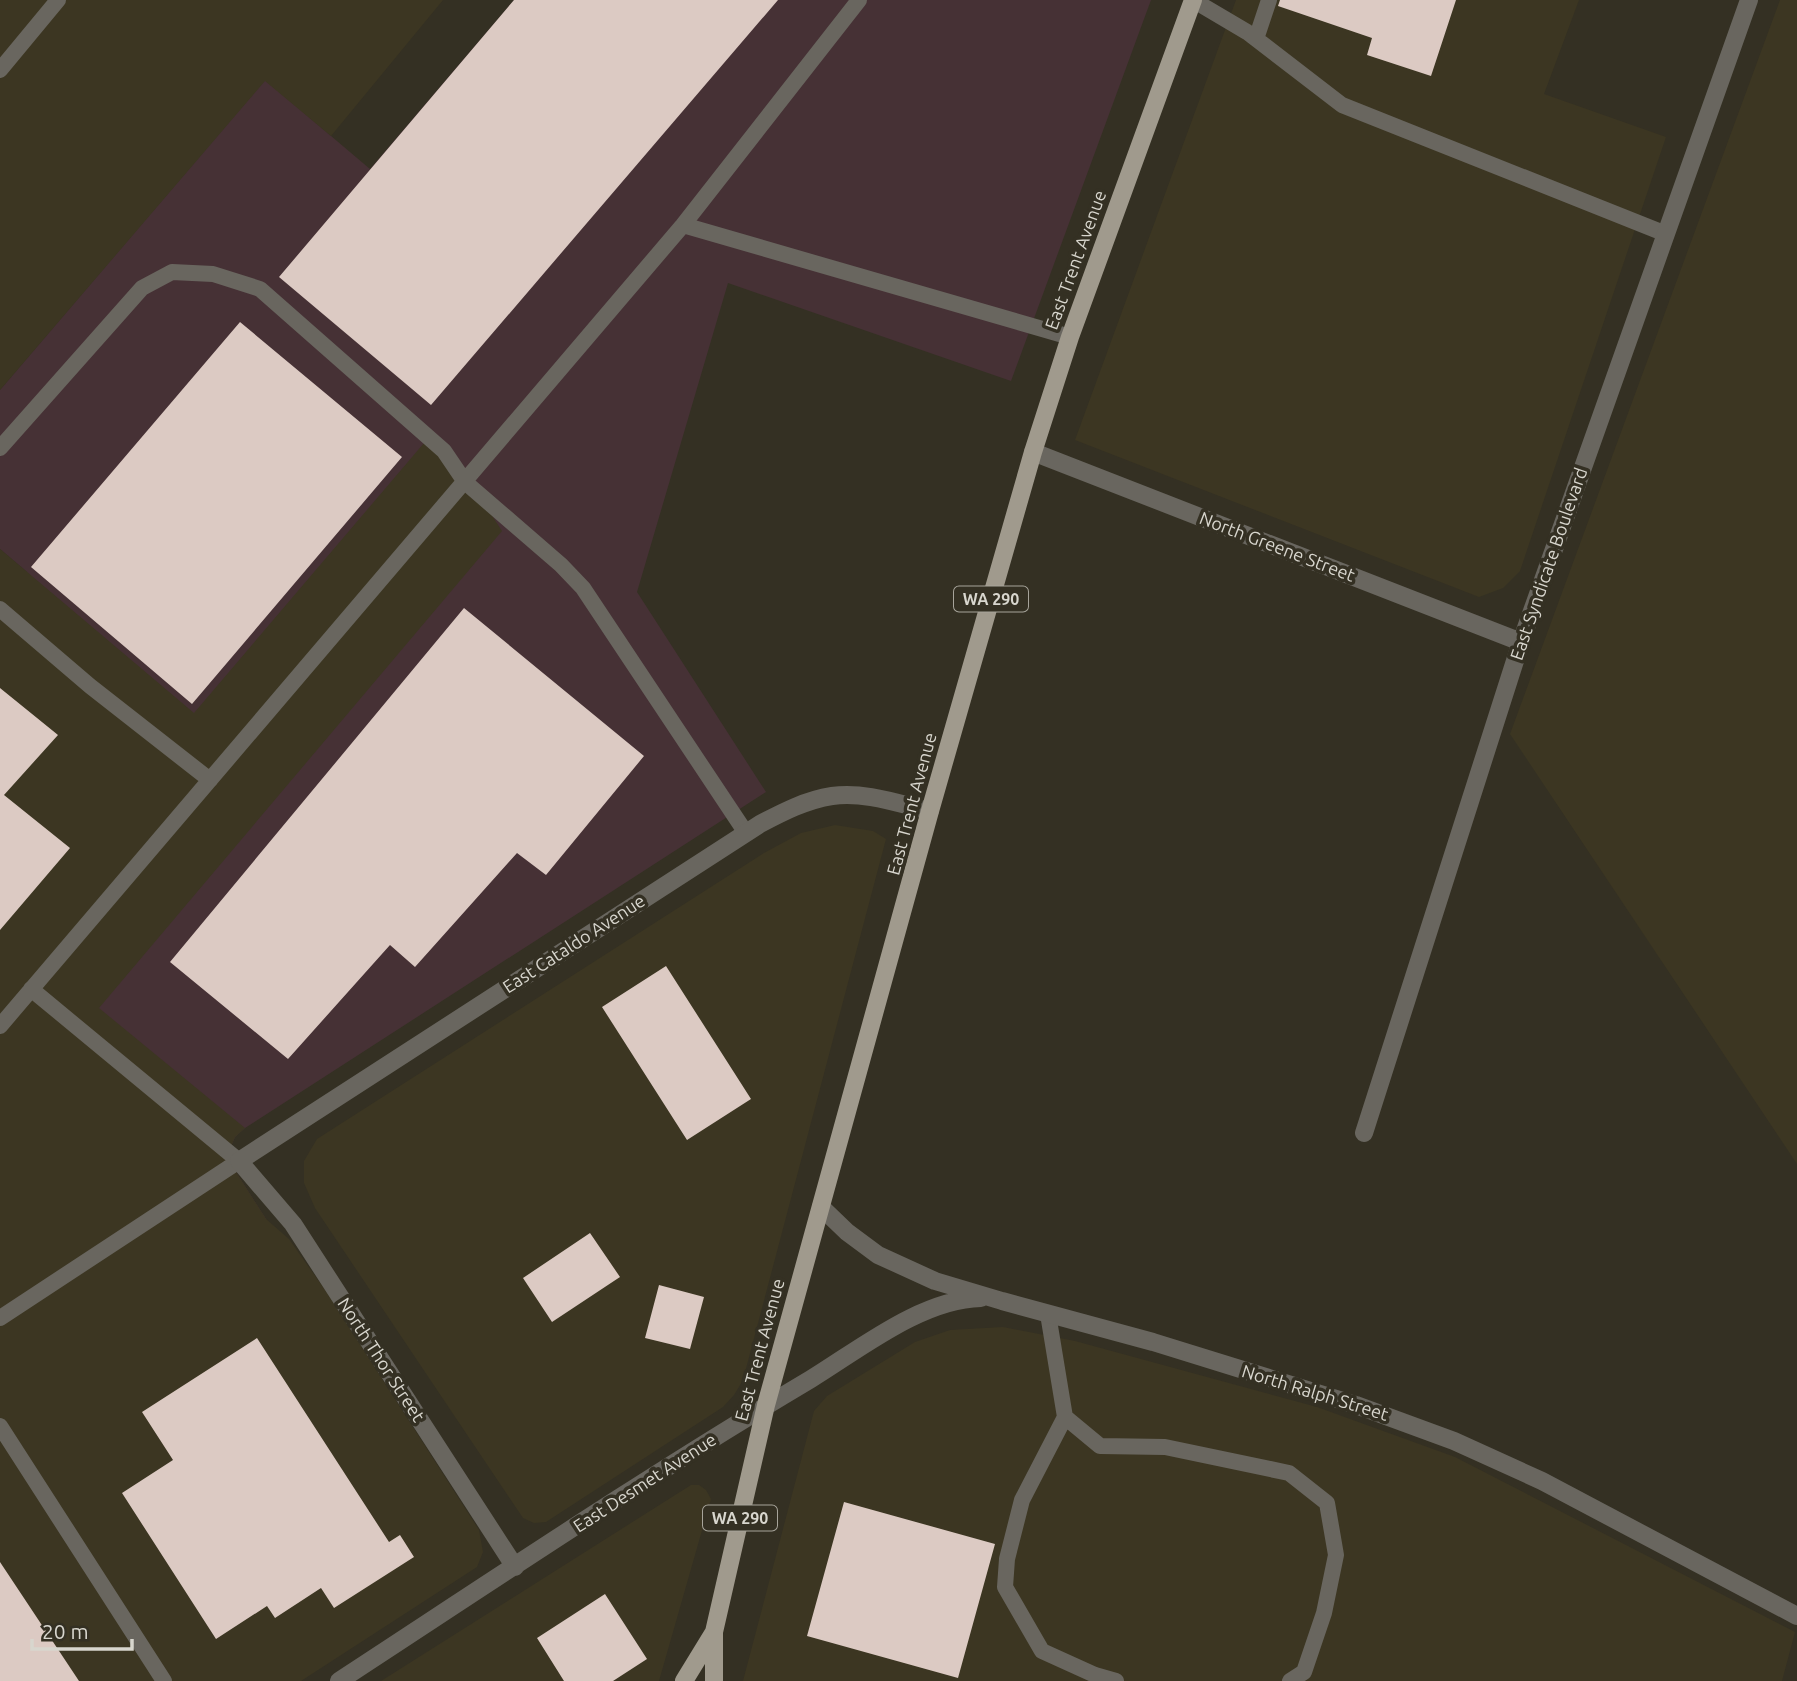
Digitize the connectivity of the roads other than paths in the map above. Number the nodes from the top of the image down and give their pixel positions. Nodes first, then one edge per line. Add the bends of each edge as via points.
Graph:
1 (58, 0) edge
2 (859, 0) edge
3 (1193, 0) edge
4 (1269, 0) edge
5 (1749, 0) edge
6 (1256, 39) junction
7 (0, 70) edge
8 (683, 225) junction
9 (1666, 234) junction
10 (1070, 337) junction
11 (0, 449) edge
12 (1033, 452) junction
13 (465, 482) junction
14 (0, 609) edge
15 (1521, 642) junction
16 (210, 780) junction
17 (930, 811) junction
18 (746, 834) junction
19 (31, 989) junction
20 (0, 1026) edge
21 (1364, 1133) dead end
22 (239, 1161) junction
23 (821, 1207) junction
24 (1002, 1301) junction
25 (1048, 1314) junction
26 (0, 1318) edge
27 (766, 1405) junction
28 (1065, 1417) junction
29 (0, 1426) edge
30 (515, 1567) junction
31 (1797, 1616) edge
32 (714, 1632) junction
33 (164, 1681) edge
34 (339, 1681) edge
35 (684, 1681) edge
36 (715, 1681) edge
37 (1116, 1681) edge
38 (1290, 1681) edge

1 - 7 lane
2 - 8 lane
3 - 6 lane
3 - 10 main road, East Trent Avenue / WA 290
4 - 6 lane
5 - 9 street, East Syndicate Boulevard
6 - 9 lane via 1342,105
8 - 10 lane
8 - 13 lane
9 - 15 street, East Syndicate Boulevard
10 - 12 main road, East Trent Avenue / WA 290
11 - 13 lane via 142,288 172,272 213,274 260,289 444,451
12 - 15 street, North Greene Street
12 - 17 main road, East Trent Avenue / WA 290
13 - 16 lane
13 - 18 lane via 583,588
14 - 16 lane
15 - 21 street, East Syndicate Boulevard
16 - 19 lane
17 - 18 street, East Cataldo Avenue via 834,795 789,809
17 - 23 main road, East Trent Avenue / WA 290
18 - 22 street, East Cataldo Avenue
19 - 20 lane
19 - 22 lane
22 - 26 lane
22 - 30 street, North Thor Street via 293,1224
23 - 24 street, North Ralph Street via 878,1255 935,1281
23 - 27 main road, East Trent Avenue / WA 290
24 - 25 street, North Ralph Street
24 - 27 street, East Desmet Avenue via 968,1298 922,1313
25 - 28 lane
25 - 31 street, North Ralph Street via 1153,1342 1423,1428 1542,1481
27 - 30 street, East Desmet Avenue
27 - 32 main road, East Trent Avenue / WA 290
28 - 37 lane via 1022,1500 1005,1587 1042,1651
28 - 38 lane via 1100,1446 1165,1447 1289,1473 1327,1503 1335,1555 1324,1613 1304,1672
29 - 33 lane
30 - 34 street, East Desmet Avenue
32 - 35 main road, East Trent Avenue / WA 290
32 - 36 main road, East Trent Avenue / WA 290

